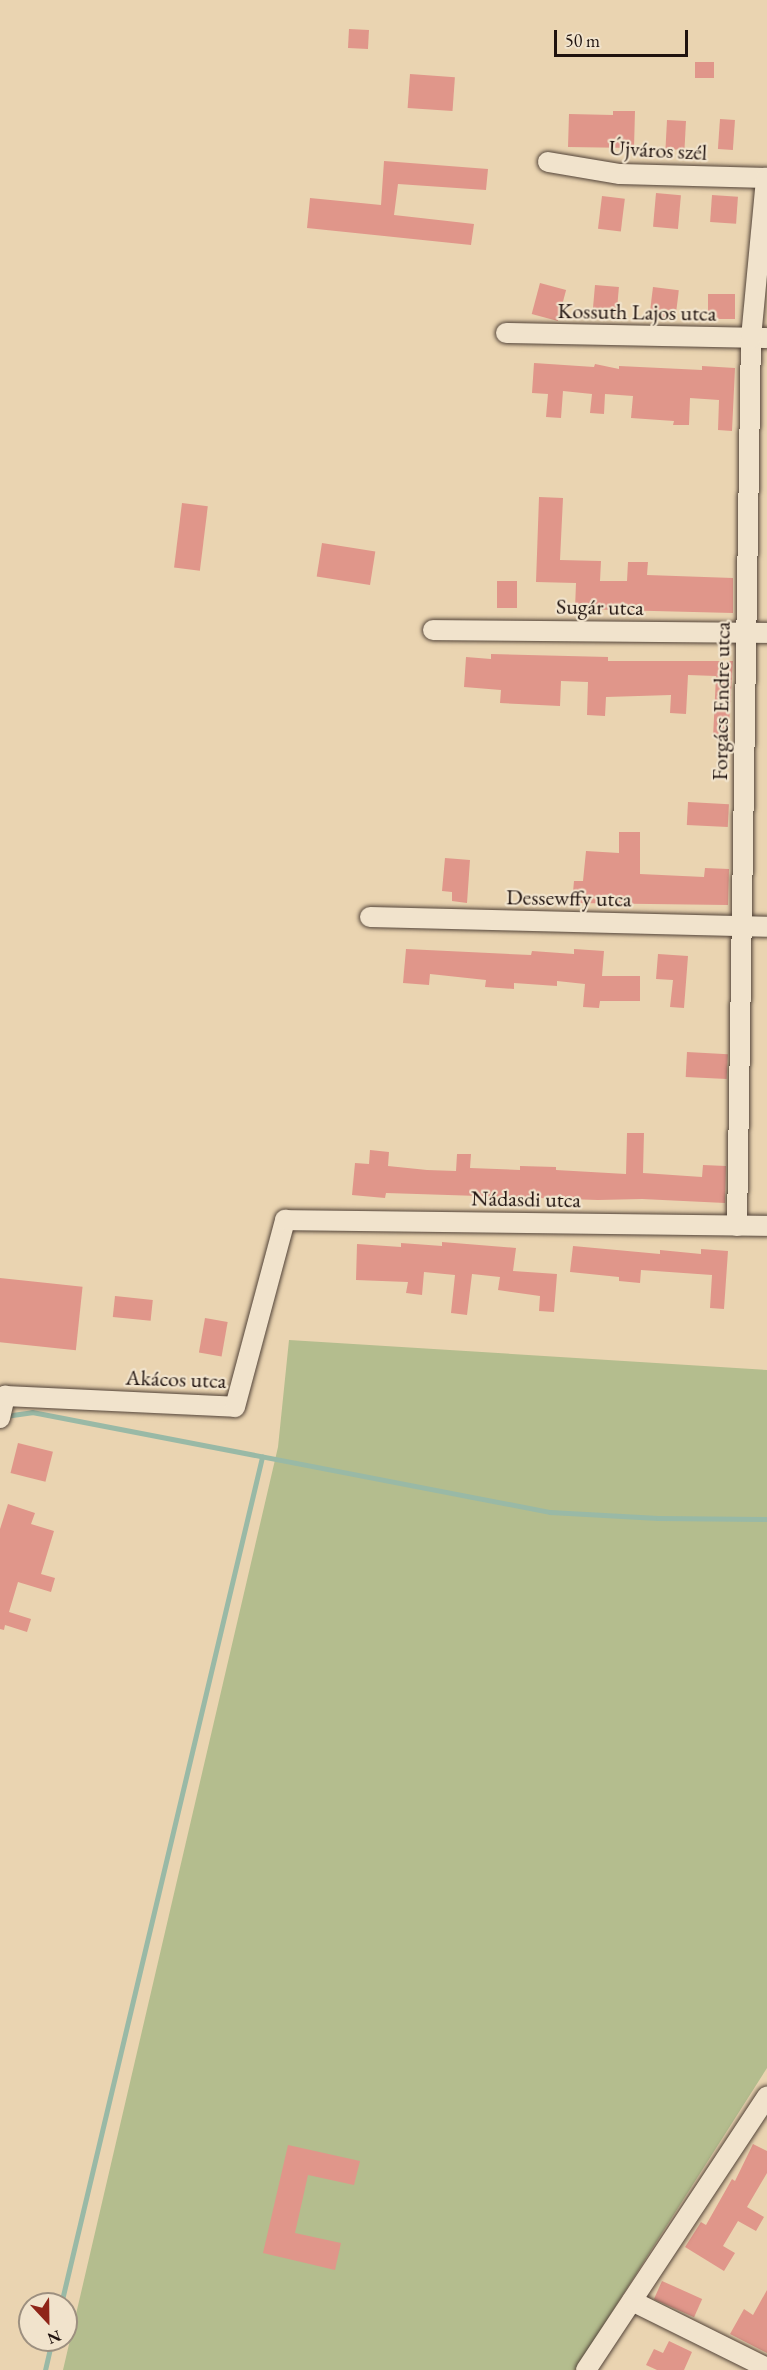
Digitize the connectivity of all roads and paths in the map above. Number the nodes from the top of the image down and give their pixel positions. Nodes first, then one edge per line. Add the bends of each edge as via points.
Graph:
1 (548, 162) dead end
2 (766, 178) edge
3 (506, 333) dead end
4 (759, 338) edge
5 (433, 630) dead end
6 (746, 633) junction
7 (767, 633) edge
8 (370, 917) dead end
9 (742, 926) junction
10 (767, 927) edge
11 (285, 1220) joint
12 (737, 1226) junction
13 (767, 1226) edge
14 (2, 1411) edge
15 (767, 2097) edge
16 (632, 2301) junction
17 (767, 2368) edge
18 (586, 2370) edge

1 - 2 street, Újváros szél via 620,174
2 - 4 street, Forgács Endre utca
3 - 4 street, Kossuth Lajos utca
4 - 6 street, Forgács Endre utca
5 - 6 street, Sugár utca
6 - 7 street, Sugár utca
6 - 9 street, Forgács Endre utca
8 - 9 street, Dessewffy utca
9 - 10 street, Dessewffy utca
9 - 12 street, Forgács Endre utca
11 - 12 street, Nádasdi utca
11 - 14 street, Akácos utca via 235,1407 6,1396
12 - 13 street, Nádasdi utca
15 - 16 street
16 - 17 street
16 - 18 street

